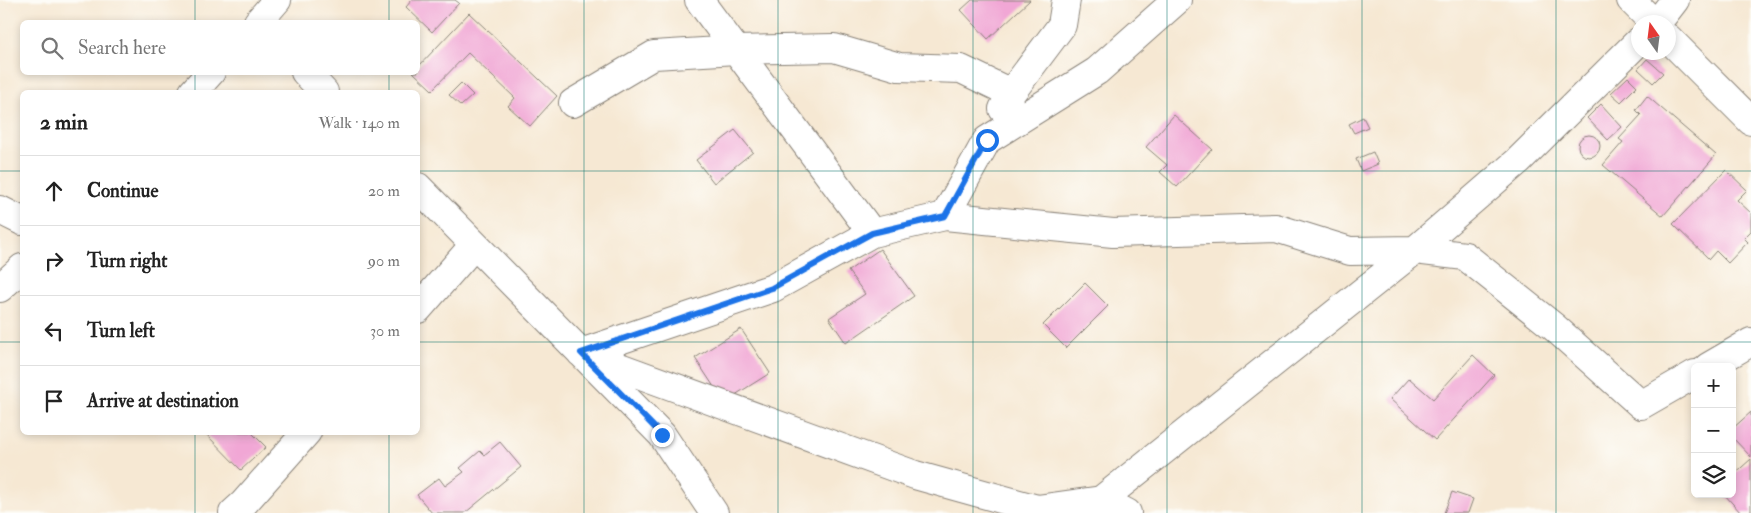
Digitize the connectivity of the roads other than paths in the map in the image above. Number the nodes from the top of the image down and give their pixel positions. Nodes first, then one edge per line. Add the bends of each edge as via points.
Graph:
1 (276, 0) edge
2 (699, 0) edge
3 (1066, 0) edge
4 (1177, 0) edge
5 (1631, 0) edge
6 (1675, 0) edge
7 (1646, 15) edge
8 (1663, 15) edge
9 (260, 20) edge
10 (1676, 46) edge
11 (1631, 49) edge
12 (736, 50) junction
13 (208, 75) edge
14 (308, 75) edge
15 (194, 90) edge
16 (322, 90) edge
17 (1011, 93) junction
18 (573, 103) dead end
19 (1751, 121) edge
20 (987, 140) junction
21 (420, 189) edge
22 (0, 210) edge
23 (945, 216) junction
24 (20, 220) edge
25 (872, 233) junction
26 (474, 245) junction
27 (1415, 250) junction
28 (20, 270) edge
29 (0, 288) edge
30 (420, 307) edge
31 (1751, 342) edge
32 (581, 353) junction
33 (1715, 363) edge
34 (1691, 376) edge
35 (305, 435) edge
36 (1094, 507) edge
37 (233, 513) edge
38 (714, 513) edge
39 (1127, 513) edge

1 - 9 street
2 - 12 street
3 - 17 street via 1062,25
4 - 20 street via 1097,72
5 - 7 street
6 - 8 street
10 - 19 street
11 - 27 street via 1518,161
12 - 17 street via 834,48 899,67 961,69
12 - 18 street via 654,55
12 - 25 street
13 - 15 street
14 - 16 street
17 - 20 street
20 - 23 street
21 - 26 street
22 - 24 street
23 - 25 street
23 - 27 street via 1113,233 1276,228 1350,251
25 - 32 street via 772,288
26 - 30 street
26 - 32 street
27 - 34 street via 1465,256 1554,327 1641,405
27 - 36 street
28 - 29 street
31 - 33 street
32 - 36 street via 915,475 1037,509
32 - 38 street via 662,435
35 - 37 street
36 - 39 street

